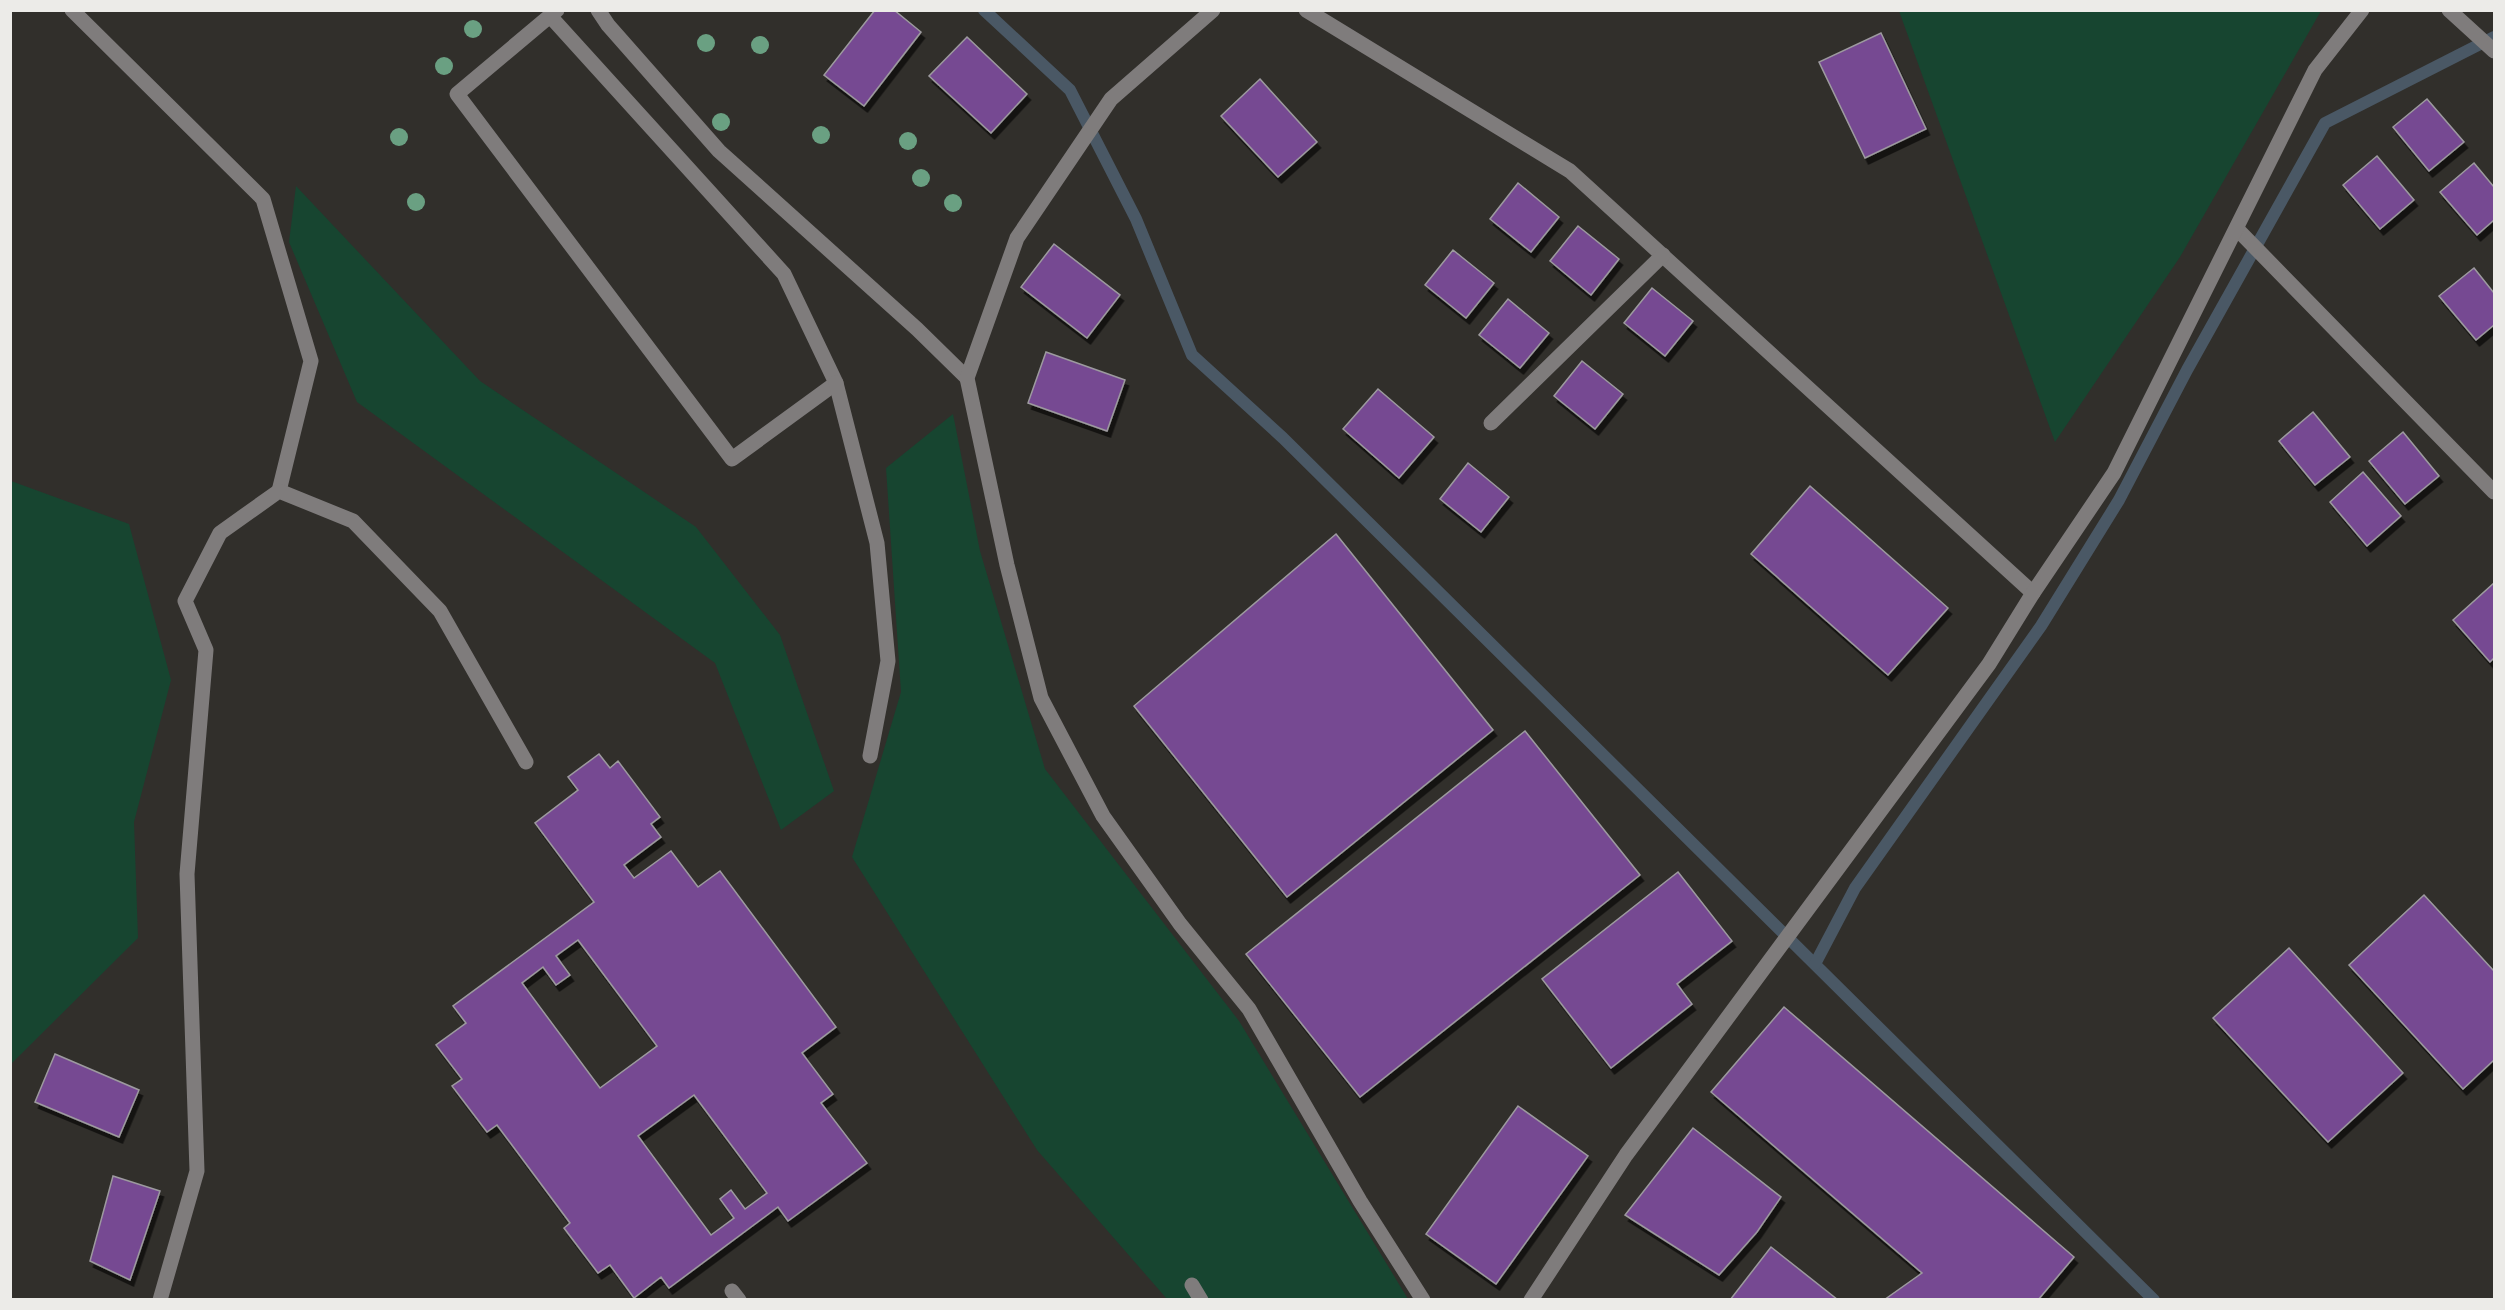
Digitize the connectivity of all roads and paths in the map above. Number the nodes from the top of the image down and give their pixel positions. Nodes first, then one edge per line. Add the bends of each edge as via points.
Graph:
1 (72, 10) edge
2 (598, 10) edge
3 (1213, 10) edge
4 (1306, 10) edge
5 (2362, 10) edge
6 (2449, 10) edge
7 (554, 13) edge
8 (2494, 51) edge
9 (2238, 231) junction
10 (1663, 255) junction
11 (967, 378) junction
12 (836, 383) junction
13 (1491, 423) dead end
14 (279, 491) junction
15 (2494, 492) edge
16 (2033, 593) junction
17 (870, 756) dead end
18 (526, 762) dead end
19 (1192, 1285) dead end
20 (160, 1299) edge
21 (1202, 1299) edge
22 (1423, 1299) edge
23 (1531, 1299) edge

1 - 14 street via 262,199 311,361
2 - 11 street via 720,152
3 - 11 street via 1111,99 1017,238
4 - 10 street via 1570,171
5 - 9 street via 2315,70
6 - 8 street
7 - 12 street via 784,273
7 - 12 street via 457,94 732,459
9 - 15 street
9 - 16 street via 2114,473
10 - 13 street
10 - 16 street
11 - 22 street via 1007,565 1041,698 1103,816 1180,924 1249,1009 1360,1201
12 - 17 street via 877,543 888,661
14 - 18 street via 353,521 440,611
14 - 20 street via 220,533 184,601 207,650 187,874 197,1171
16 - 23 street via 1989,664 1626,1155
19 - 21 street

